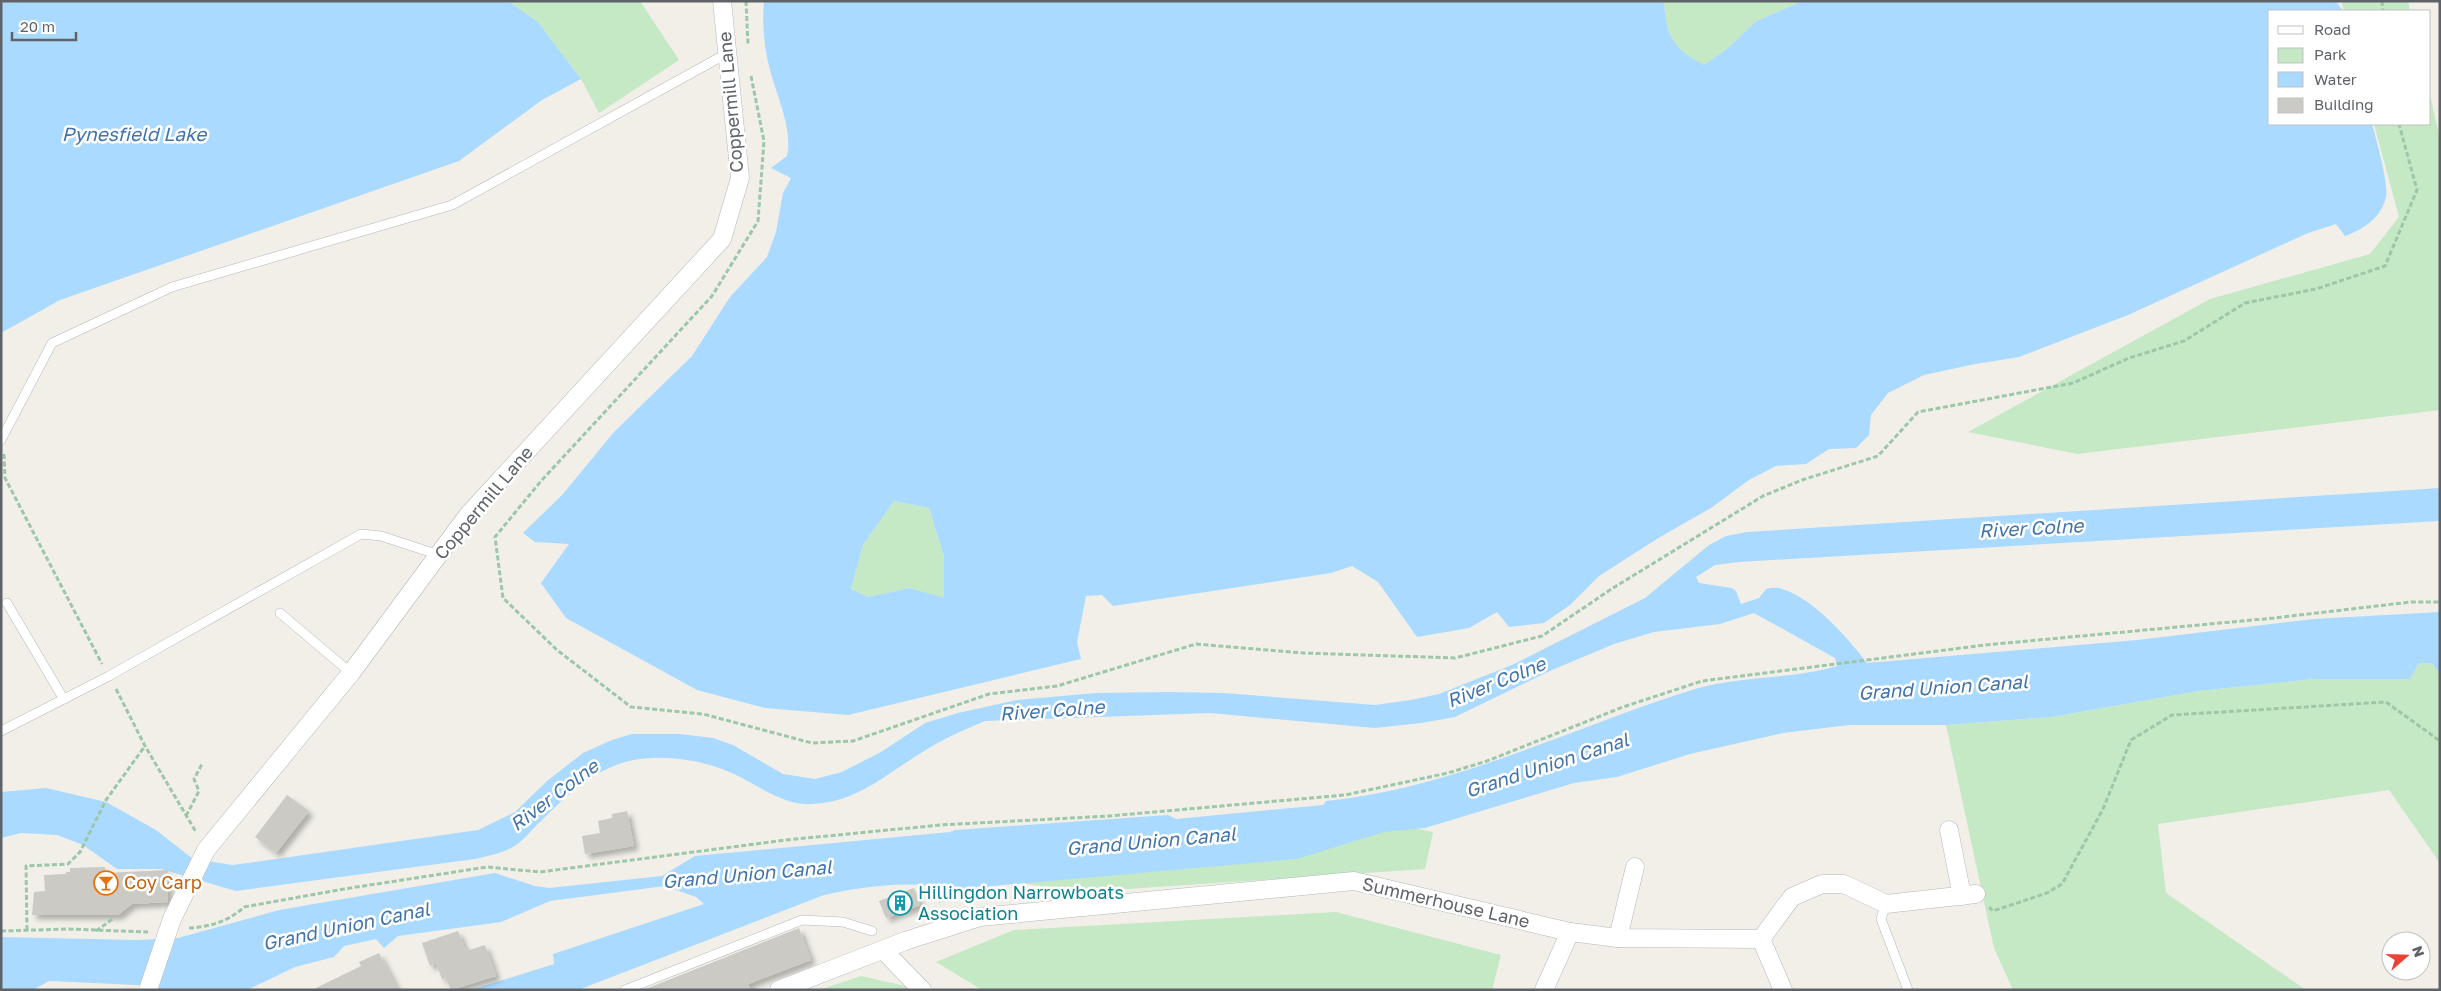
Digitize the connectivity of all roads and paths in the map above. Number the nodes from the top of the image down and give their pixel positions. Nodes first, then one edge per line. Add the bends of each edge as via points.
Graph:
1 (722, 1) edge
2 (746, 1) edge
3 (748, 46) dead end
4 (726, 54) junction
5 (750, 74) dead end
6 (2399, 125) edge
7 (2, 438) edge
8 (439, 555) junction
9 (2440, 602) edge
10 (7, 603) dead end
11 (280, 613) dead end
12 (351, 673) junction
13 (109, 676) junction
14 (63, 698) junction
15 (1, 731) edge
16 (2440, 741) edge
17 (145, 746) junction
18 (202, 764) dead end
19 (186, 816) junction
20 (1949, 830) dead end
21 (205, 852) junction
22 (1635, 867) dead end
23 (1969, 895) junction
24 (1886, 904) junction
25 (114, 918) dead end
26 (177, 924) junction
27 (27, 930) junction
28 (1, 931) edge
29 (96, 931) junction
30 (156, 931) dead end
31 (872, 931) dead end
32 (1570, 932) junction
33 (1618, 938) junction
34 (1761, 939) junction
35 (883, 950) junction
36 (148, 990) edge
37 (625, 990) edge
38 (779, 990) edge
39 (922, 990) edge
40 (1544, 990) edge
41 (1784, 990) edge
42 (1908, 990) edge

1 - 4 street, Coppermill Lane
2 - 3 path
4 - 7 lane via 452,206 172,287 52,342
4 - 8 street, Coppermill Lane via 740,178 722,239 468,515
5 - 6 path via 764,141 758,221 712,296 541,481 496,537 503,598 557,650 631,707 703,714 812,743 853,740 989,694 1057,686 1196,644 1303,653 1455,658 1542,636 1613,588 1763,496 1878,456 1918,412 2073,383 2129,358 2184,341 2245,303 2316,289 2385,266 2417,190
7 - 13 path via 5,478 91,648
8 - 12 street, Coppermill Lane
8 - 13 lane via 381,536 361,534
9 - 26 path via 2411,602 1872,658 1702,681 1622,708 1487,761 1448,773 1345,795 1109,816 930,826 776,841 540,872 487,868 244,907 232,918 200,927
10 - 14 lane
11 - 12 lane
12 - 21 street, Coppermill Lane
13 - 14 lane
13 - 17 path
14 - 15 lane
16 - 23 path via 2386,702 2172,715 2131,740 2103,809 2062,884 2047,893 1993,911
17 - 19 path
17 - 27 path via 106,800 80,852 68,864 26,866
18 - 19 path via 194,779 199,791
19 - 21 path
20 - 23 street
21 - 26 street, Coppermill Lane via 186,888
22 - 33 street
23 - 24 street
24 - 34 street via 1844,884 1822,884 1792,897
24 - 42 lane via 1881,919
25 - 29 path
26 - 36 street, Coppermill Lane, bridge
27 - 28 path
27 - 29 path
29 - 30 path
31 - 37 lane via 843,922 802,920
32 - 33 street, Summerhouse Lane
32 - 35 street, Summerhouse Lane via 1354,881 980,917
32 - 40 street
33 - 34 street, Summerhouse Lane
34 - 41 street
35 - 38 street, Summerhouse Lane
35 - 39 street

